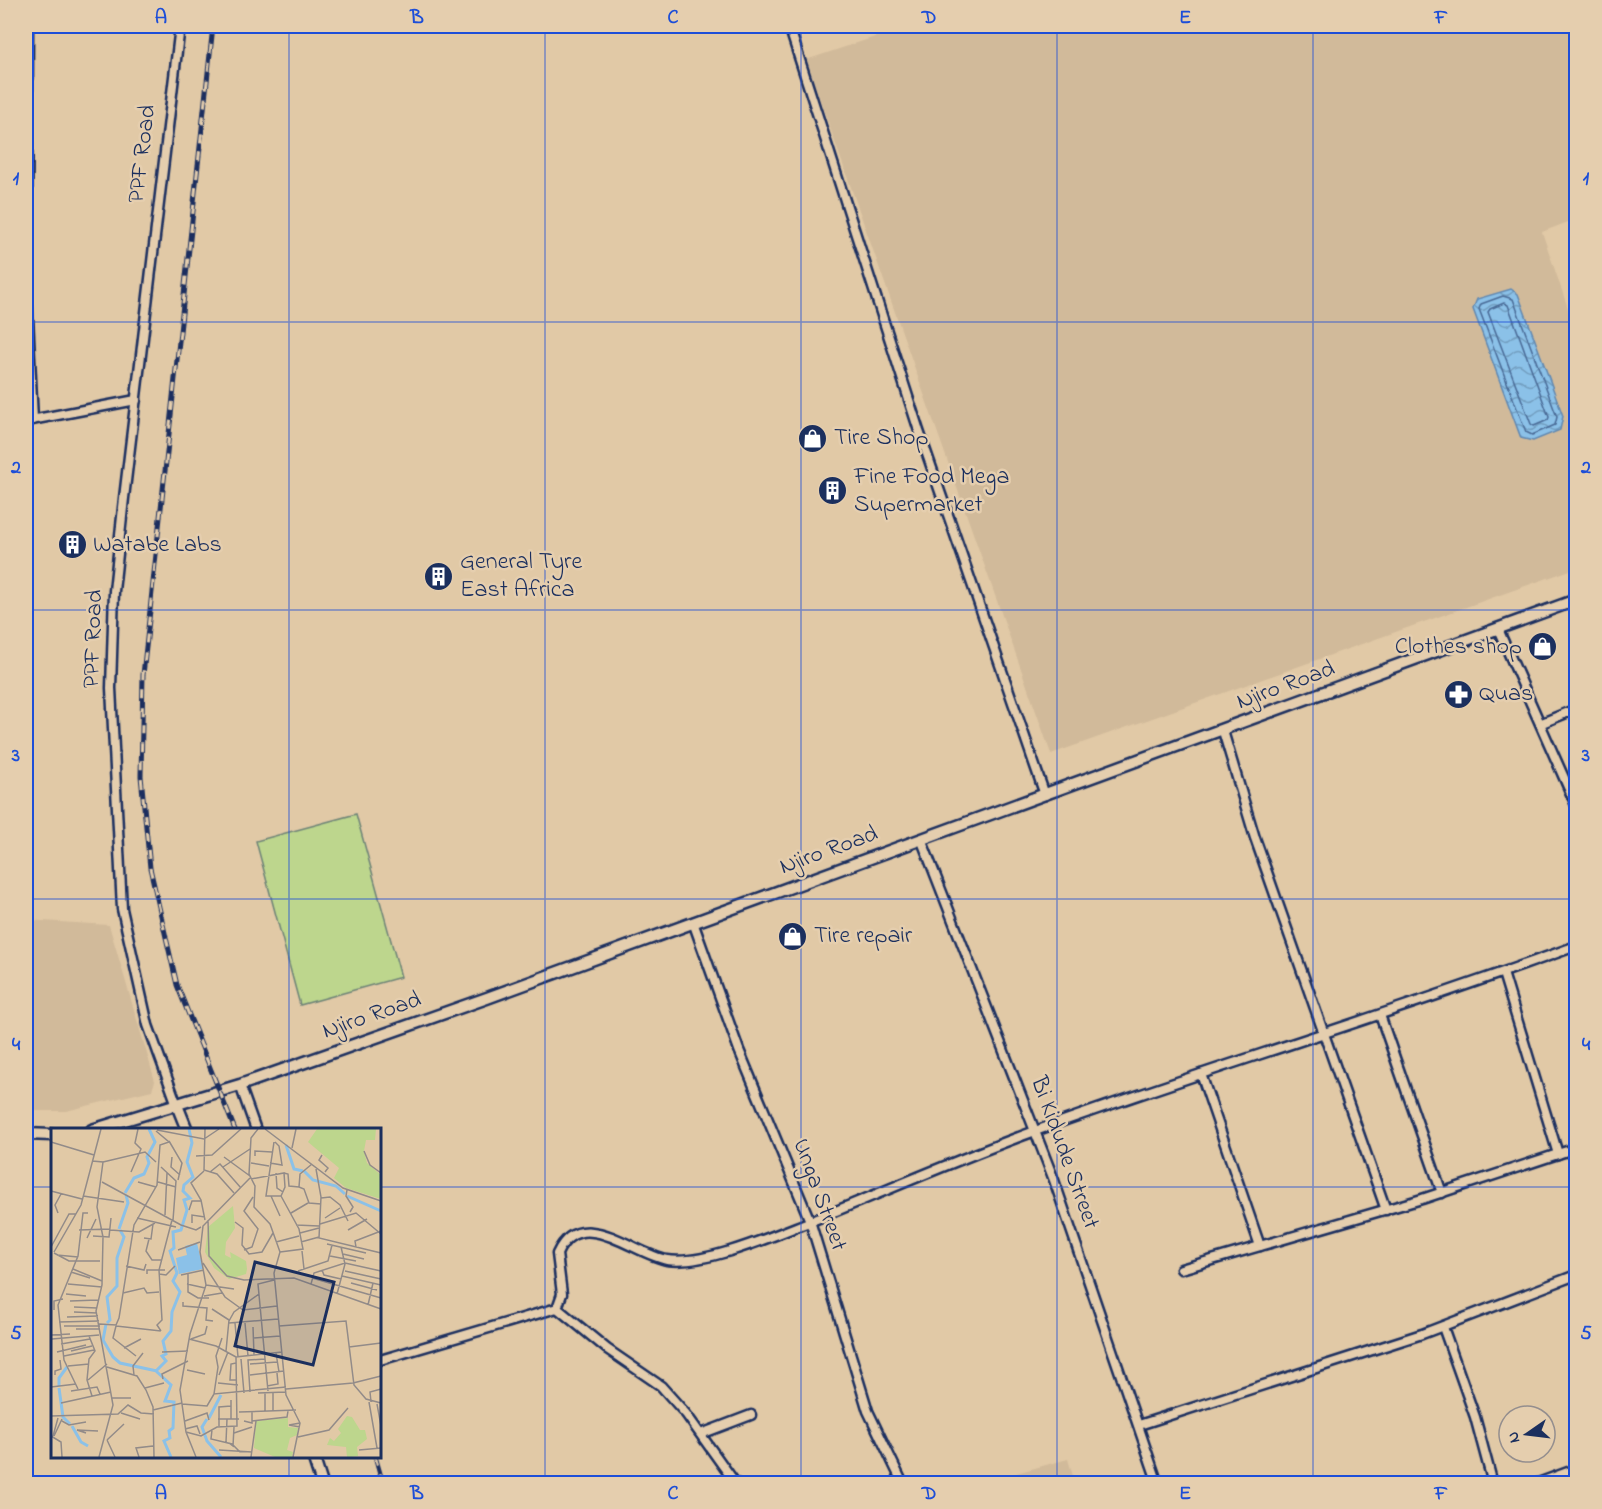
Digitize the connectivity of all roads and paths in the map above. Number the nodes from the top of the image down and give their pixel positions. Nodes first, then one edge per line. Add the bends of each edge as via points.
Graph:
1 (27, 26) edge
2 (180, 26) edge
3 (789, 26) edge
4 (136, 400) junction
5 (29, 421) edge
6 (1576, 600) edge
7 (1498, 629) junction
8 (1576, 710) edge
9 (1542, 723) junction
10 (1223, 731) junction
11 (1045, 795) junction
12 (1576, 805) edge
13 (922, 841) junction
14 (693, 922) junction
15 (1576, 946) edge
16 (1503, 973) junction
17 (1380, 1015) junction
18 (1322, 1033) junction
19 (1201, 1074) junction
20 (240, 1085) junction
21 (177, 1105) junction
22 (99, 1128) edge
23 (186, 1128) edge
24 (255, 1128) edge
25 (1035, 1131) junction
26 (26, 1134) edge
27 (51, 1134) edge
28 (1576, 1148) edge
29 (1558, 1154) junction
30 (1442, 1193) junction
31 (1386, 1210) junction
32 (810, 1221) junction
33 (1260, 1246) junction
34 (1181, 1269) dead end
35 (1576, 1275) edge
36 (557, 1308) junction
37 (1443, 1327) junction
38 (381, 1360) edge
39 (751, 1415) dead end
40 (1139, 1425) junction
41 (701, 1434) junction
42 (314, 1458) edge
43 (1576, 1469) edge
44 (322, 1484) edge
45 (736, 1484) edge
46 (903, 1484) edge
47 (1158, 1484) edge
48 (1493, 1484) edge
49 (1534, 1484) edge

1 - 5 street
2 - 4 street, PPF Road
3 - 11 street via 919,431
4 - 5 street
4 - 21 street, PPF Road via 112,649 119,870 124,920 139,991
6 - 7 street, Njiro Road
7 - 9 street
7 - 10 street, Njiro Road
8 - 9 street
9 - 12 street
10 - 11 street, Njiro Road
10 - 18 street
11 - 13 street, Njiro Road
13 - 14 street, Njiro Road
13 - 25 street, Bi Kidude Street
14 - 20 street, Njiro Road
14 - 32 street, Unga Street via 739,1050
15 - 16 street
16 - 17 street
16 - 29 street
17 - 18 street
17 - 30 street
18 - 19 street
18 - 31 street
19 - 25 street
19 - 33 street
20 - 21 street, Njiro Road
20 - 24 street
21 - 22 street, Njiro Road
21 - 23 street
25 - 32 street
25 - 40 street, Bi Kidude Street
26 - 27 street
28 - 29 street
29 - 30 street
30 - 31 street
31 - 33 street
32 - 36 street via 687,1261 657,1258 597,1231 579,1232 570,1236 557,1254 562,1294
32 - 46 street, Unga Street via 868,1411
33 - 34 street
35 - 37 street
36 - 38 street
36 - 41 street via 661,1386
37 - 40 street
37 - 48 street
39 - 41 street
40 - 47 street, Bi Kidude Street
41 - 45 street
42 - 44 street
43 - 49 street

